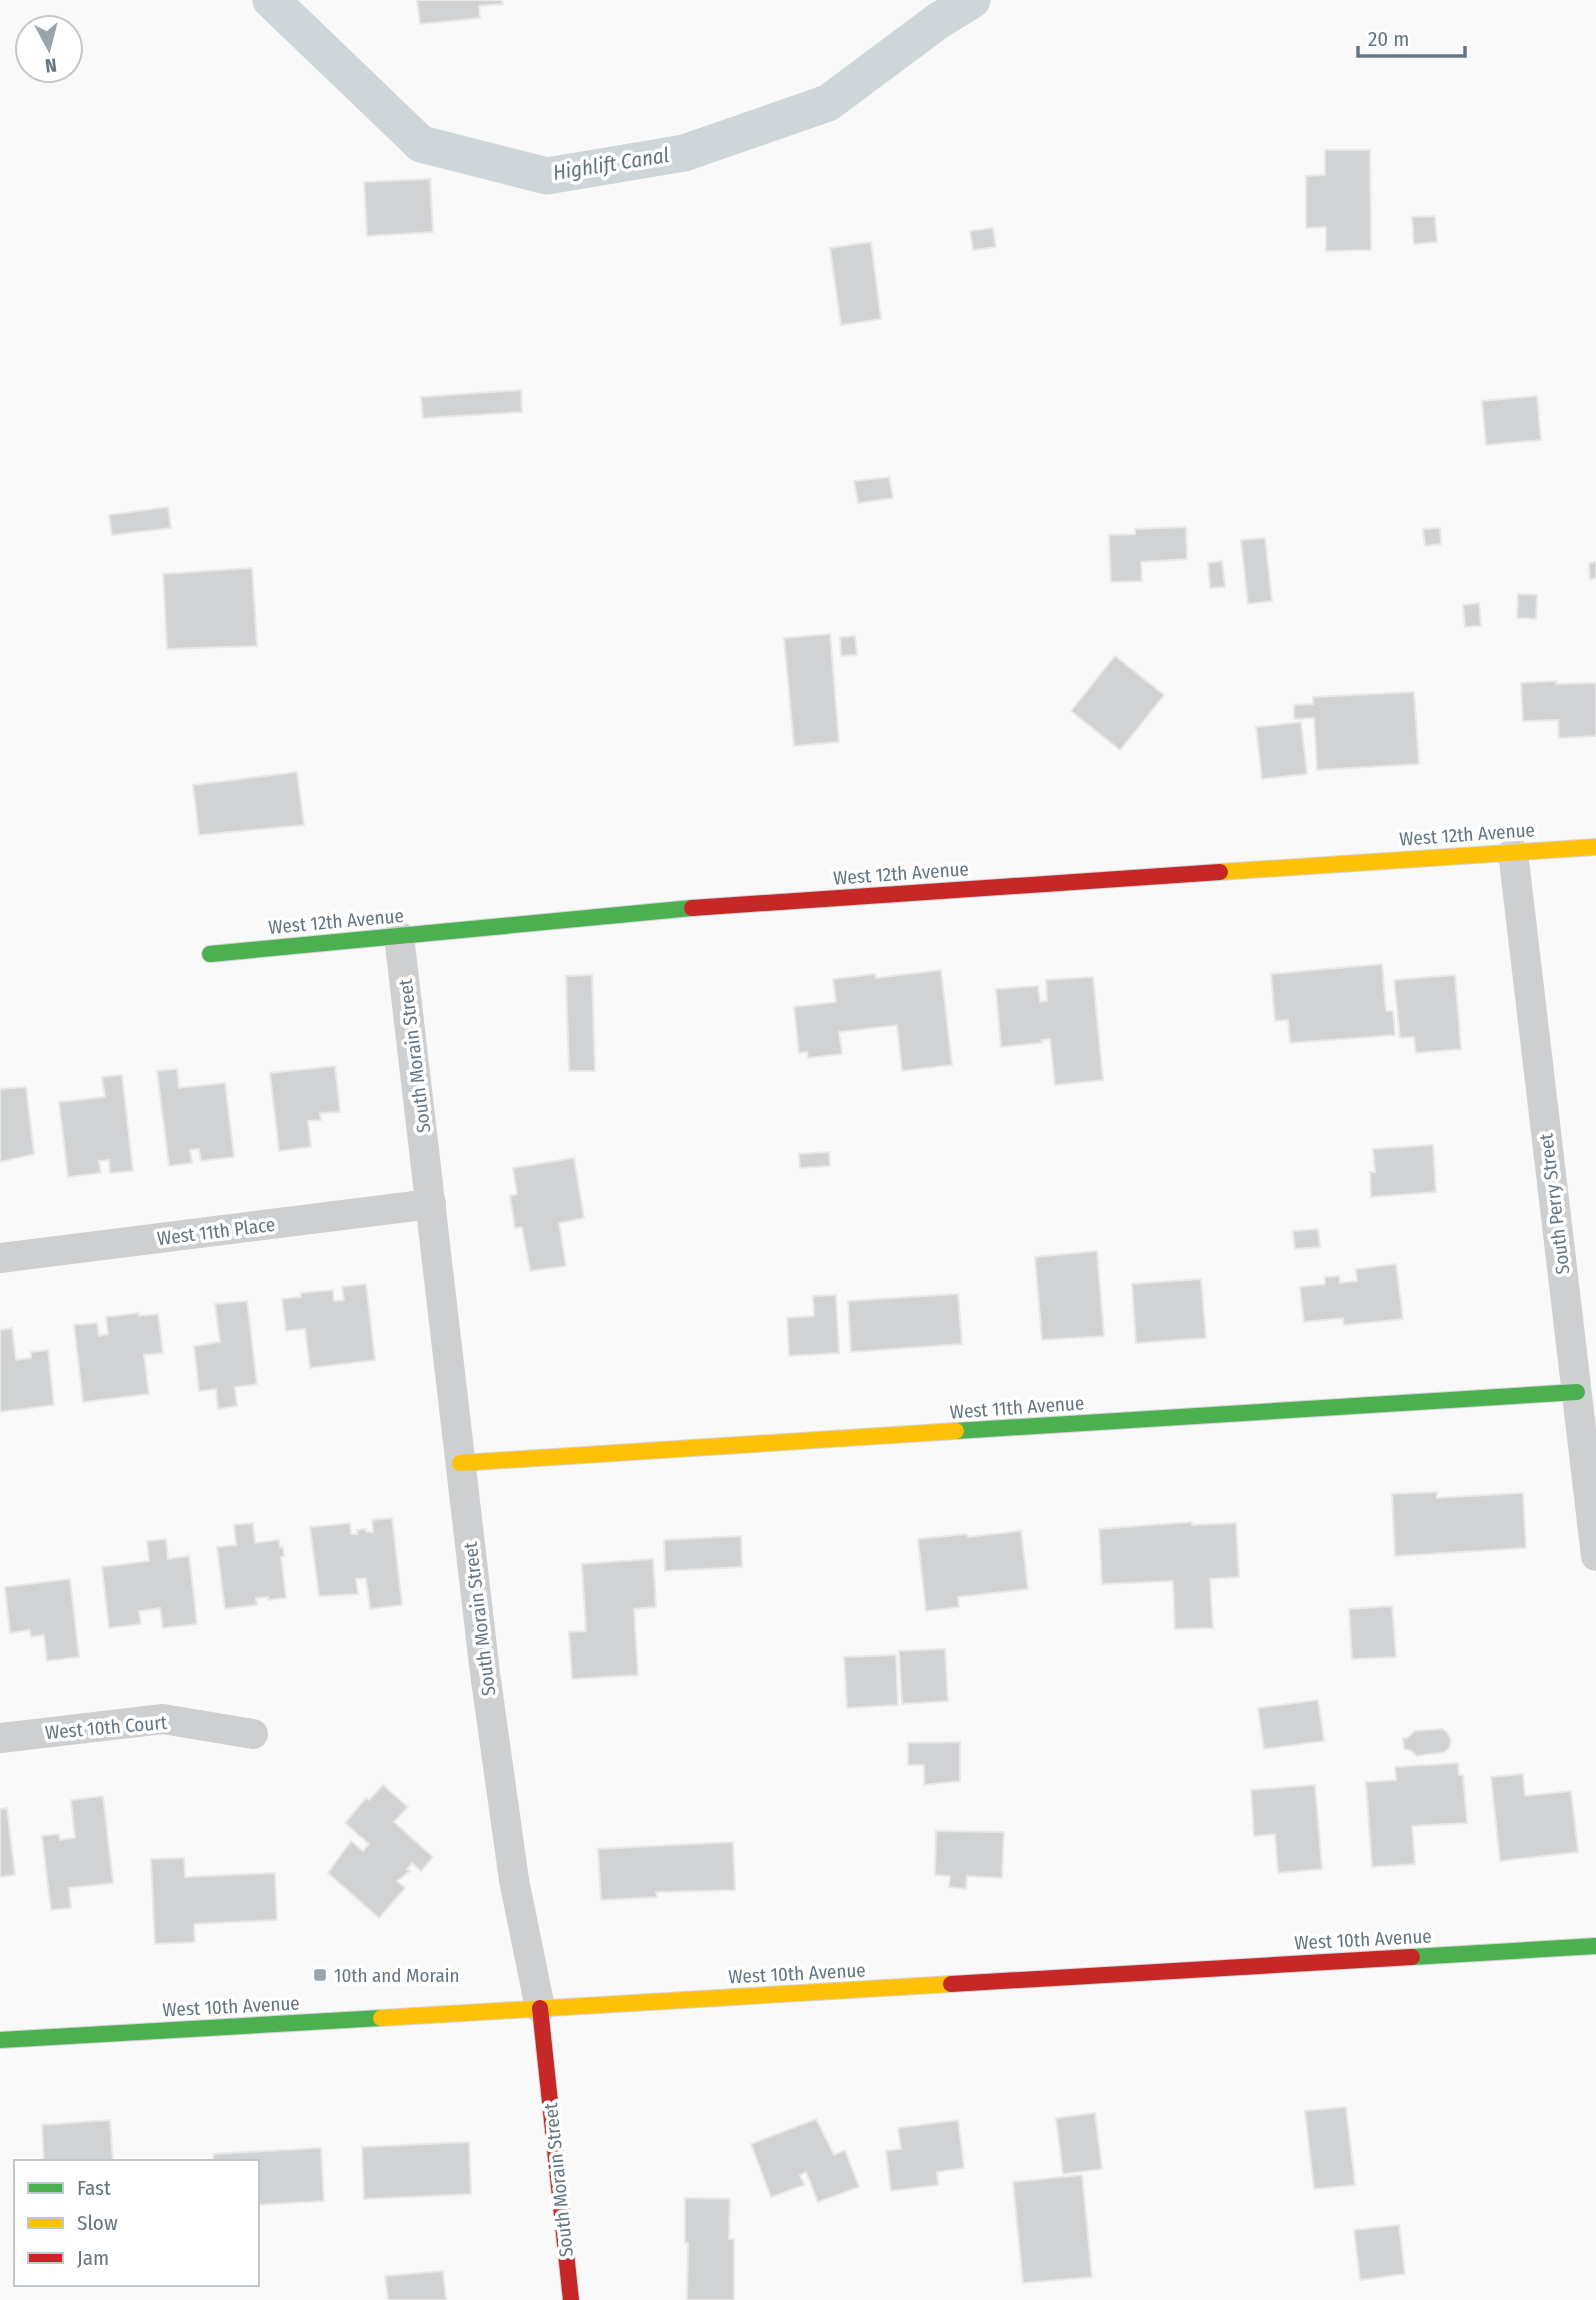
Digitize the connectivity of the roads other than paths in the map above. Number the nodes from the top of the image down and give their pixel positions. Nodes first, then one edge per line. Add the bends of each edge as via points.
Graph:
1 (1596, 847) edge
2 (1513, 852) junction
3 (400, 936) junction
4 (210, 954) dead end
5 (431, 1204) junction
6 (0, 1258) edge
7 (1577, 1392) junction
8 (460, 1463) junction
9 (1596, 1556) edge
10 (253, 1734) dead end
11 (0, 1738) edge
12 (1596, 1946) edge
13 (540, 2008) junction
14 (0, 2040) edge
15 (572, 2300) edge

1 - 2 street, West 12th Avenue
2 - 3 street, West 12th Avenue via 660,910
2 - 7 street, South Perry Street
3 - 4 street, West 12th Avenue
3 - 5 street, South Morain Street
5 - 6 street, West 11th Place
5 - 8 street, South Morain Street
7 - 8 street, West 11th Avenue
7 - 9 street, South Perry Street
8 - 13 street, South Morain Street via 514,1880
10 - 11 street, West 10th Court via 163,1719
12 - 13 street, West 10th Avenue
13 - 14 street, West 10th Avenue
13 - 15 street, South Morain Street

